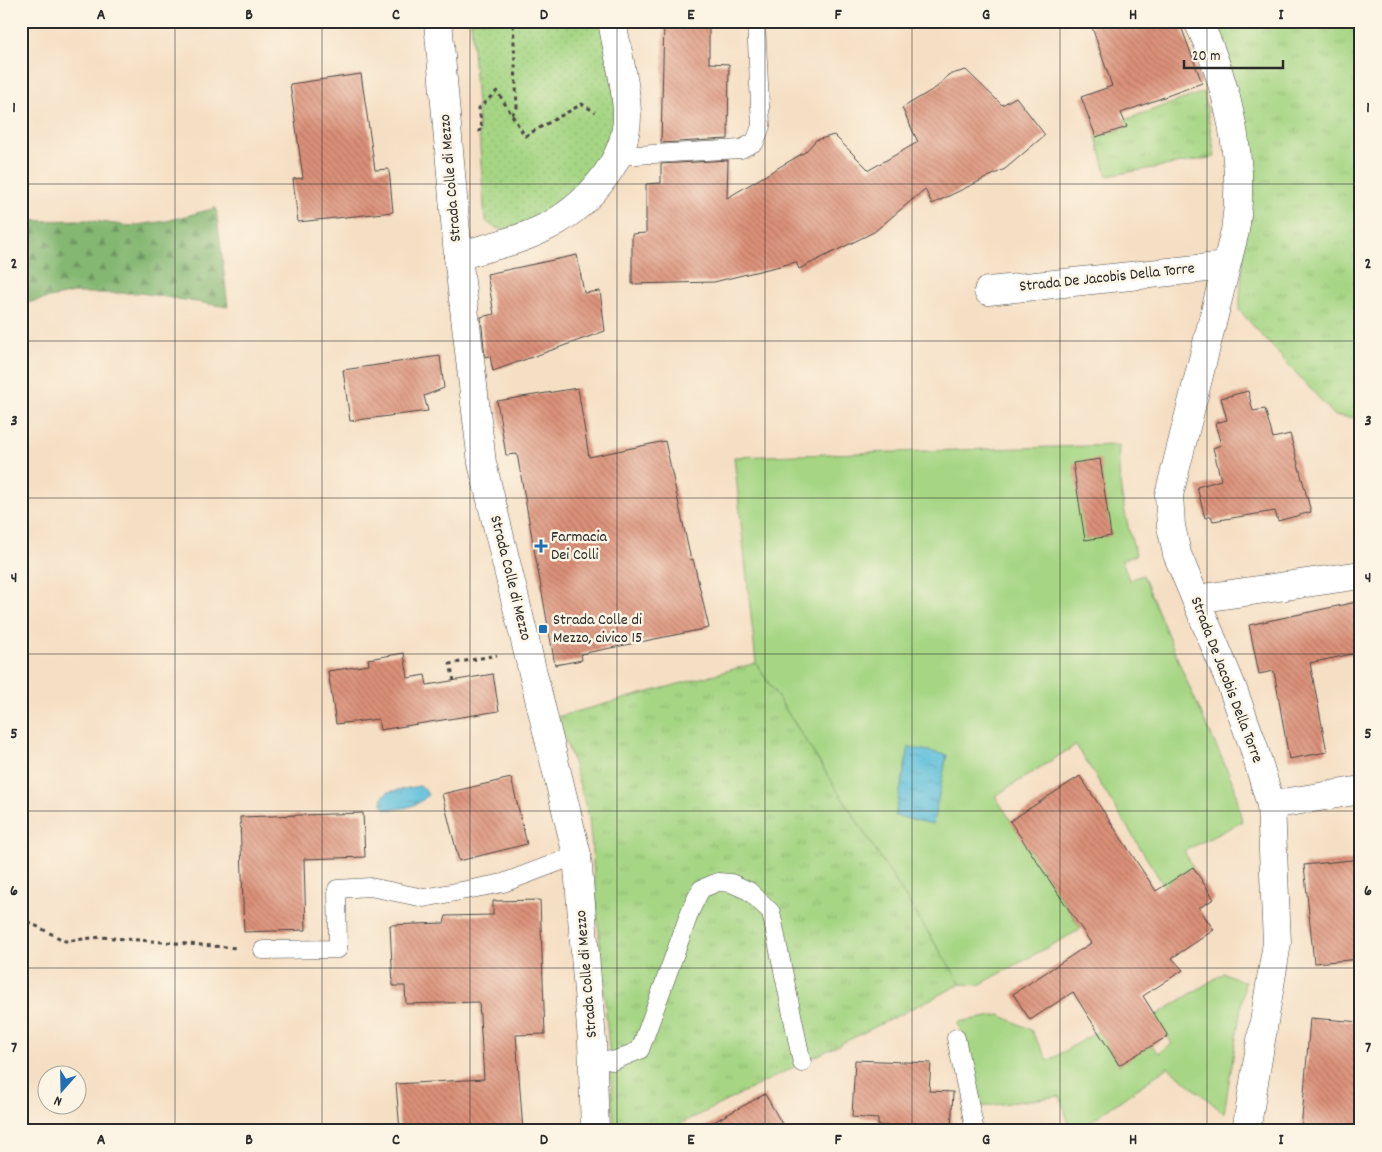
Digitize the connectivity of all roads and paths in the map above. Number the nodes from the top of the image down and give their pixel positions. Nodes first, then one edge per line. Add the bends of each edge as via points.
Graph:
1 (438, 21) edge
2 (513, 21) edge
3 (612, 21) edge
4 (756, 21) edge
5 (1198, 21) edge
6 (597, 113) dead end
7 (512, 115) junction
8 (475, 132) dead end
9 (618, 156) junction
10 (458, 256) junction
11 (1226, 266) junction
12 (988, 291) dead end
13 (1361, 575) edge
14 (1196, 599) junction
15 (502, 654) dead end
16 (454, 681) dead end
17 (1361, 790) edge
18 (1271, 805) junction
19 (577, 856) junction
20 (21, 918) edge
21 (263, 950) joint
22 (956, 1038) dead end
23 (593, 1058) junction
24 (802, 1063) dead end
25 (595, 1131) edge
26 (975, 1131) edge
27 (1246, 1131) edge

1 - 10 street, Strada Colle di Mezzo
2 - 7 path via 517,107
3 - 9 street via 627,114 626,134
4 - 9 lane via 761,126 755,142 741,149
5 - 11 street, Strada De Jacobis Della Torre via 1226,102 1234,147 1239,203
6 - 7 path via 582,104 525,136
7 - 8 path via 497,91 479,108 482,130
9 - 10 street via 582,201 561,219 540,230
10 - 19 street, Strada Colle di Mezzo via 482,463
11 - 12 street, Strada De Jacobis Della Torre
11 - 14 street, Strada De Jacobis Della Torre via 1169,495 1177,554
13 - 14 street
14 - 18 street, Strada De Jacobis Della Torre via 1232,687
15 - 16 path via 450,664
17 - 18 street
18 - 27 street, Strada De Jacobis Della Torre via 1277,942
19 - 21 lane via 503,883 424,898 370,887 338,889 338,949
19 - 23 street, Strada Colle di Mezzo
20 - 21 path via 65,941 101,937 149,939
22 - 26 lane
23 - 24 lane via 613,1061 640,1050 691,909 701,889 718,882 731,883 749,892 771,912
23 - 25 street, Strada Colle di Mezzo

